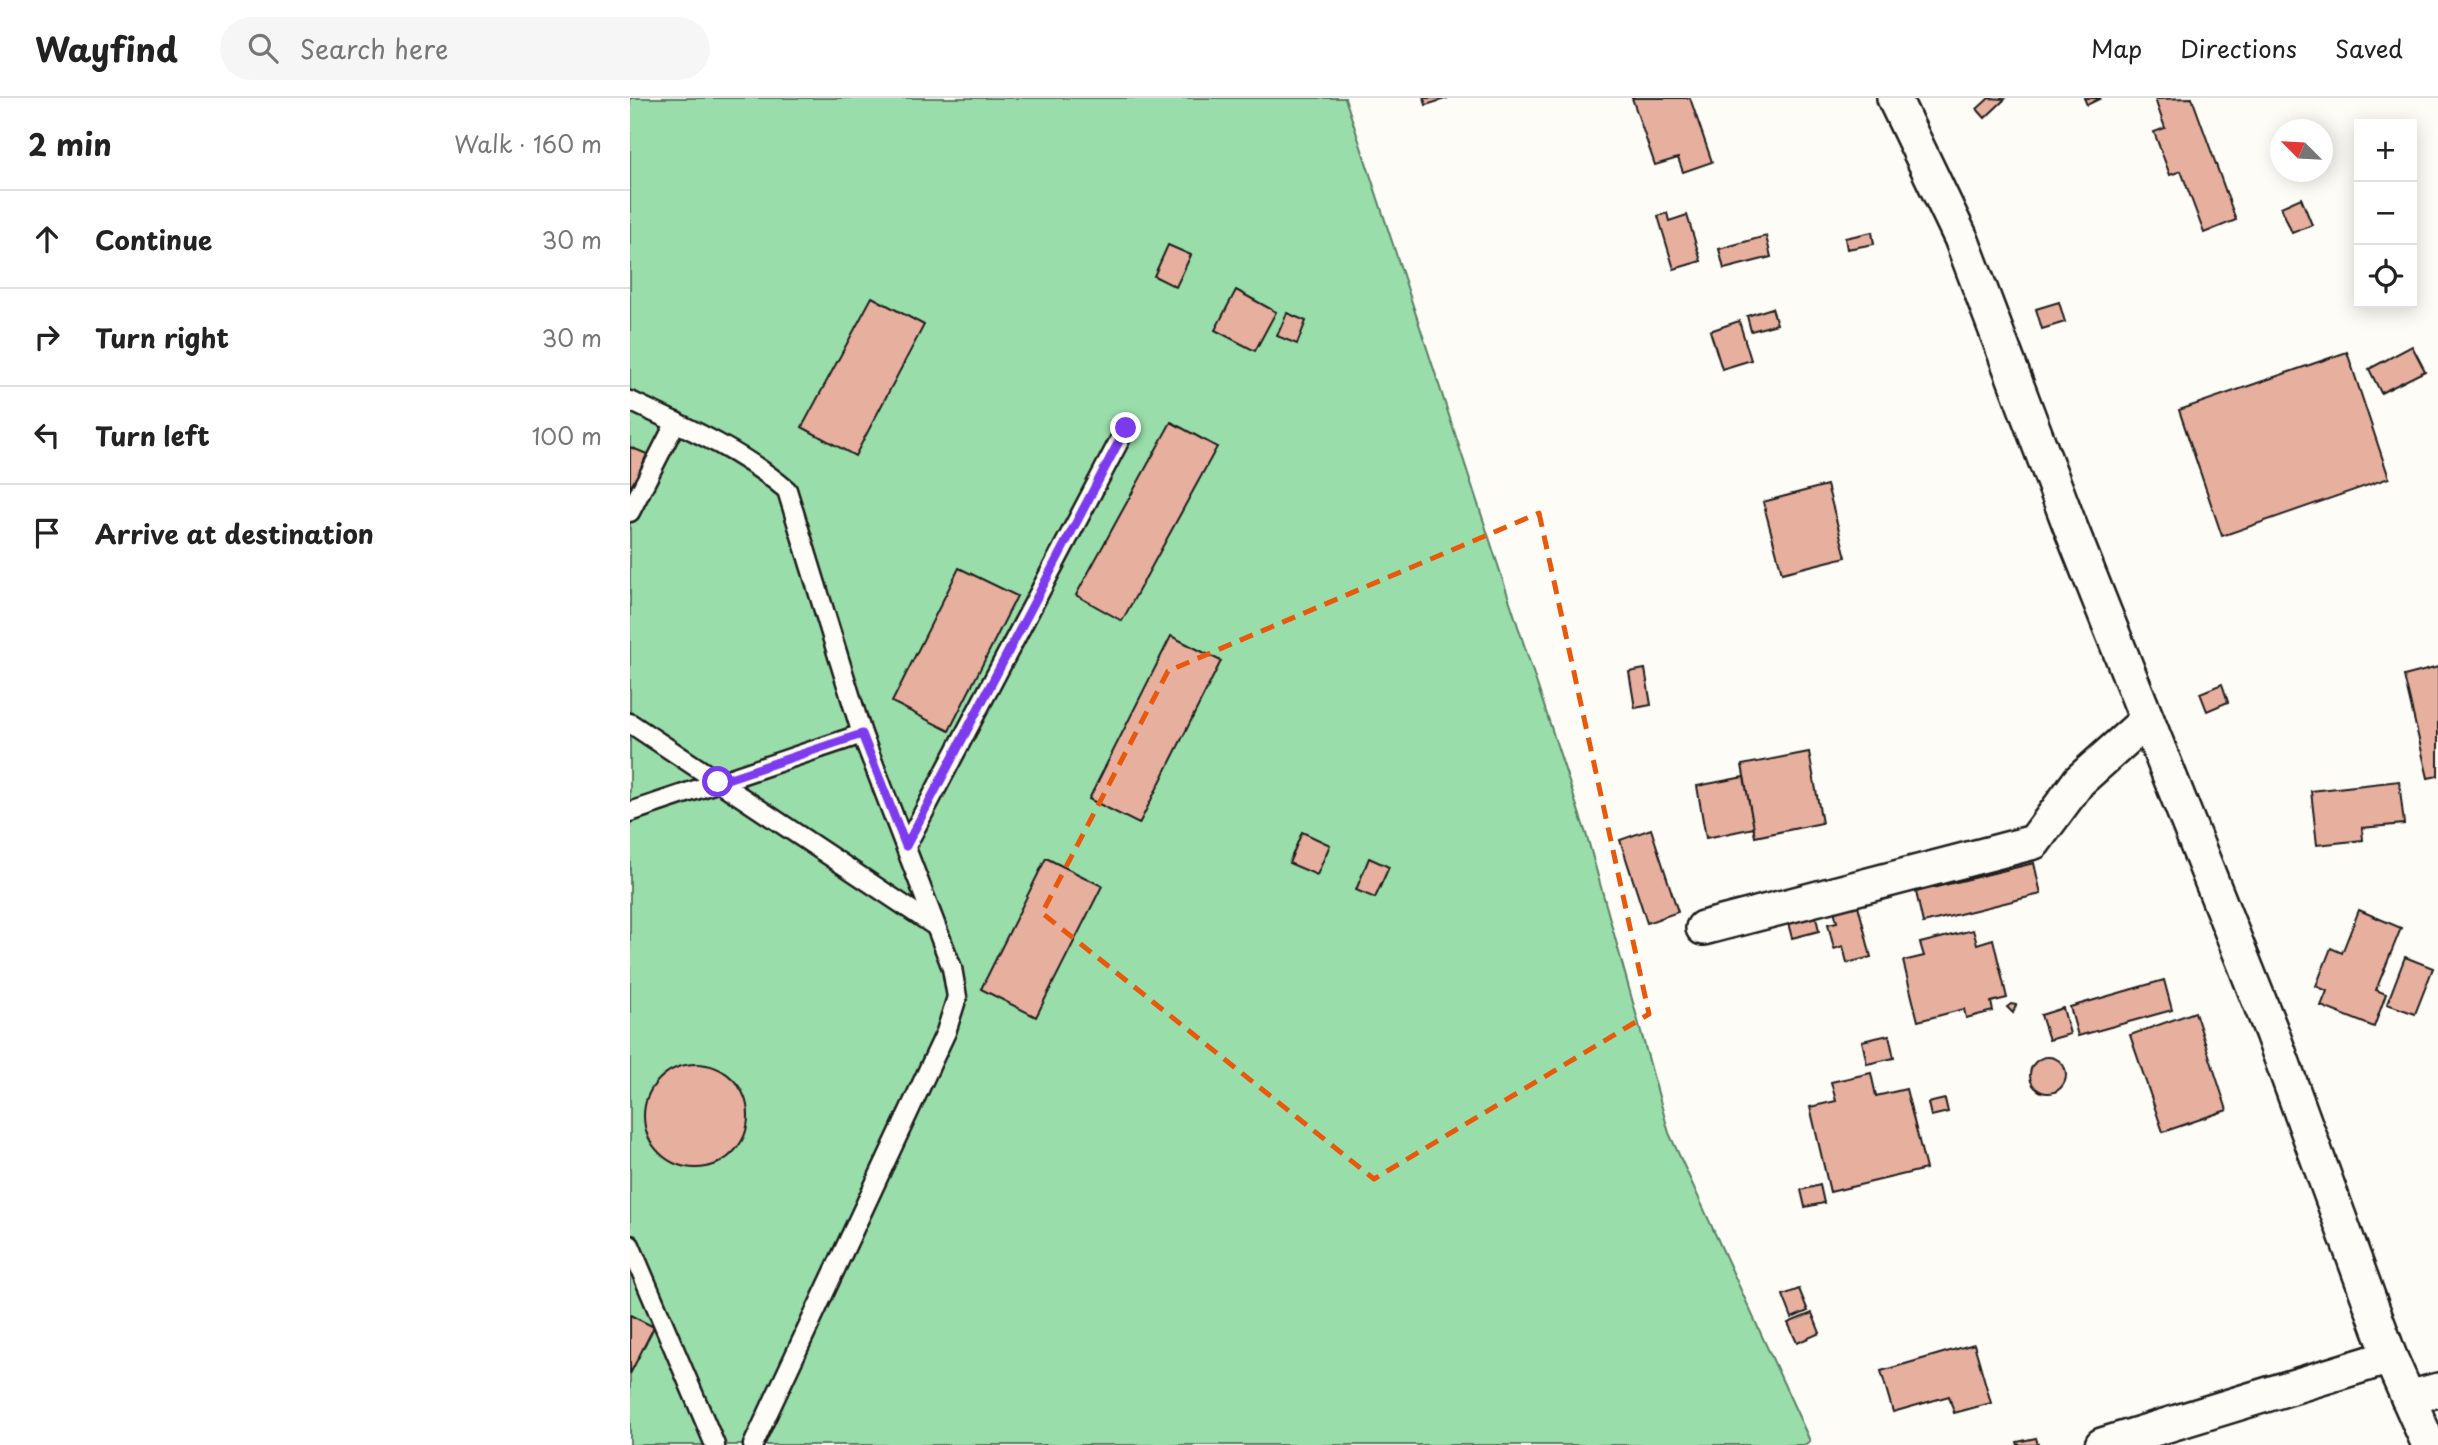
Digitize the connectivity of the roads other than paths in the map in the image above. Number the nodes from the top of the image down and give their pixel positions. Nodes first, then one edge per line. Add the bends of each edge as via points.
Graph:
1 (1894, 98) edge
2 (630, 401) edge
3 (676, 422) junction
4 (1126, 428) dead end
5 (630, 512) edge
6 (2147, 720) junction
7 (630, 723) edge
8 (862, 734) junction
9 (718, 782) junction
10 (630, 812) edge
11 (906, 846) junction
12 (935, 926) junction
13 (1703, 928) dead end
14 (630, 1245) edge
15 (2390, 1357) junction
16 (2423, 1394) edge
17 (715, 1445) edge
18 (752, 1445) edge
19 (2102, 1445) edge
20 (2429, 1445) edge

1 - 6 street via 1961,238
2 - 3 lane
3 - 5 lane
3 - 8 lane via 757,465 787,490
4 - 11 lane
6 - 13 street via 2079,781 2034,842
6 - 15 street via 2272,1033
7 - 9 lane
8 - 9 lane
8 - 11 lane
9 - 10 lane
9 - 12 lane
11 - 12 lane
12 - 18 lane via 952,968 957,997 946,1032
14 - 17 lane
15 - 16 street
15 - 19 street
16 - 20 street

